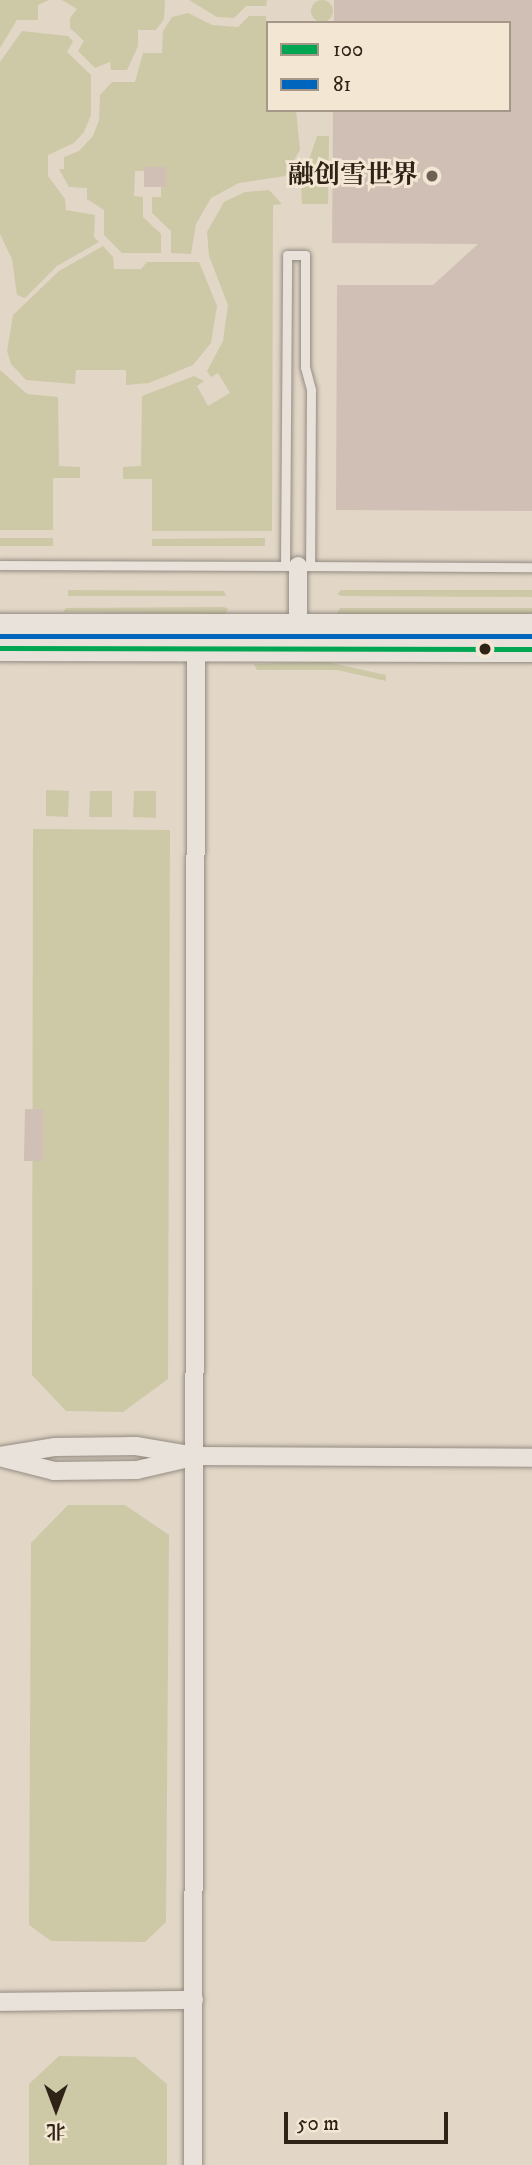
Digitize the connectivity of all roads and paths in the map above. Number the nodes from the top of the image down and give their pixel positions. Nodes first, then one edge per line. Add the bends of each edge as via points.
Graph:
1 (0, 565) edge
2 (297, 566) junction
3 (532, 567) edge
4 (0, 626) edge
5 (298, 626) junction
6 (532, 627) edge
7 (196, 637) junction
8 (0, 648) edge
9 (532, 649) edge
10 (0, 1456) edge
11 (196, 1456) junction
12 (532, 1458) edge
13 (194, 2000) junction
14 (0, 2002) edge
15 (193, 2165) edge

1 - 2 lane
2 - 2 lane via 312,390 305,367 305,256 287,256
2 - 3 lane
2 - 5 street
4 - 7 street
5 - 6 street
5 - 7 street
7 - 8 street
7 - 9 street
7 - 11 street
10 - 11 street via 55,1447 136,1446
10 - 11 street via 68,1471 137,1470
11 - 12 street
11 - 13 street
13 - 14 street
13 - 15 street

